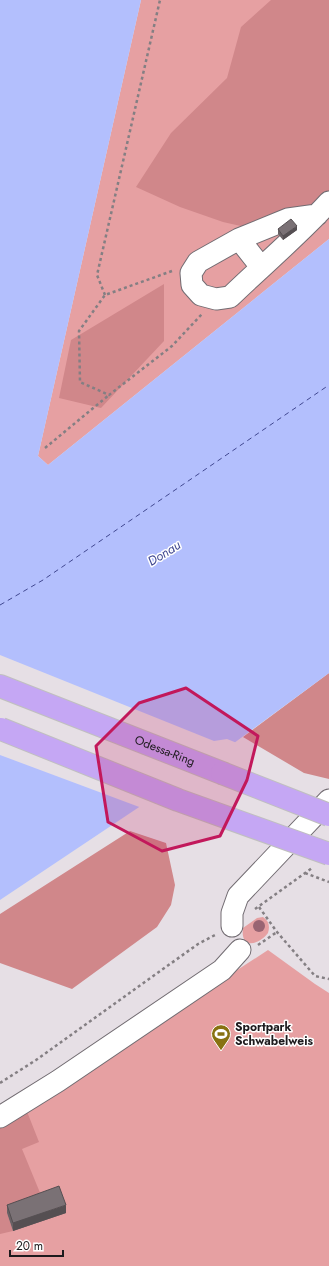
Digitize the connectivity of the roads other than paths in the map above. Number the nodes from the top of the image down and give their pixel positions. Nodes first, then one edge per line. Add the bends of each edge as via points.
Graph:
1 (323, 209) edge
2 (239, 239) junction
3 (261, 267) junction
4 (0, 686) edge
5 (0, 728) edge
6 (329, 800) edge
7 (329, 814) edge
8 (323, 859) edge
9 (232, 926) road end
10 (240, 950) dead end
11 (0, 1117) edge

1 - 2 lane via 288,219
1 - 3 lane
2 - 3 lane
2 - 3 lane via 198,262 191,274 192,285 201,296 216,299 230,297
4 - 7 highway, Odessa-Ring, bridge
5 - 8 highway, bridge
6 - 9 lane via 238,896 232,913
10 - 11 lane via 222,970 58,1081

